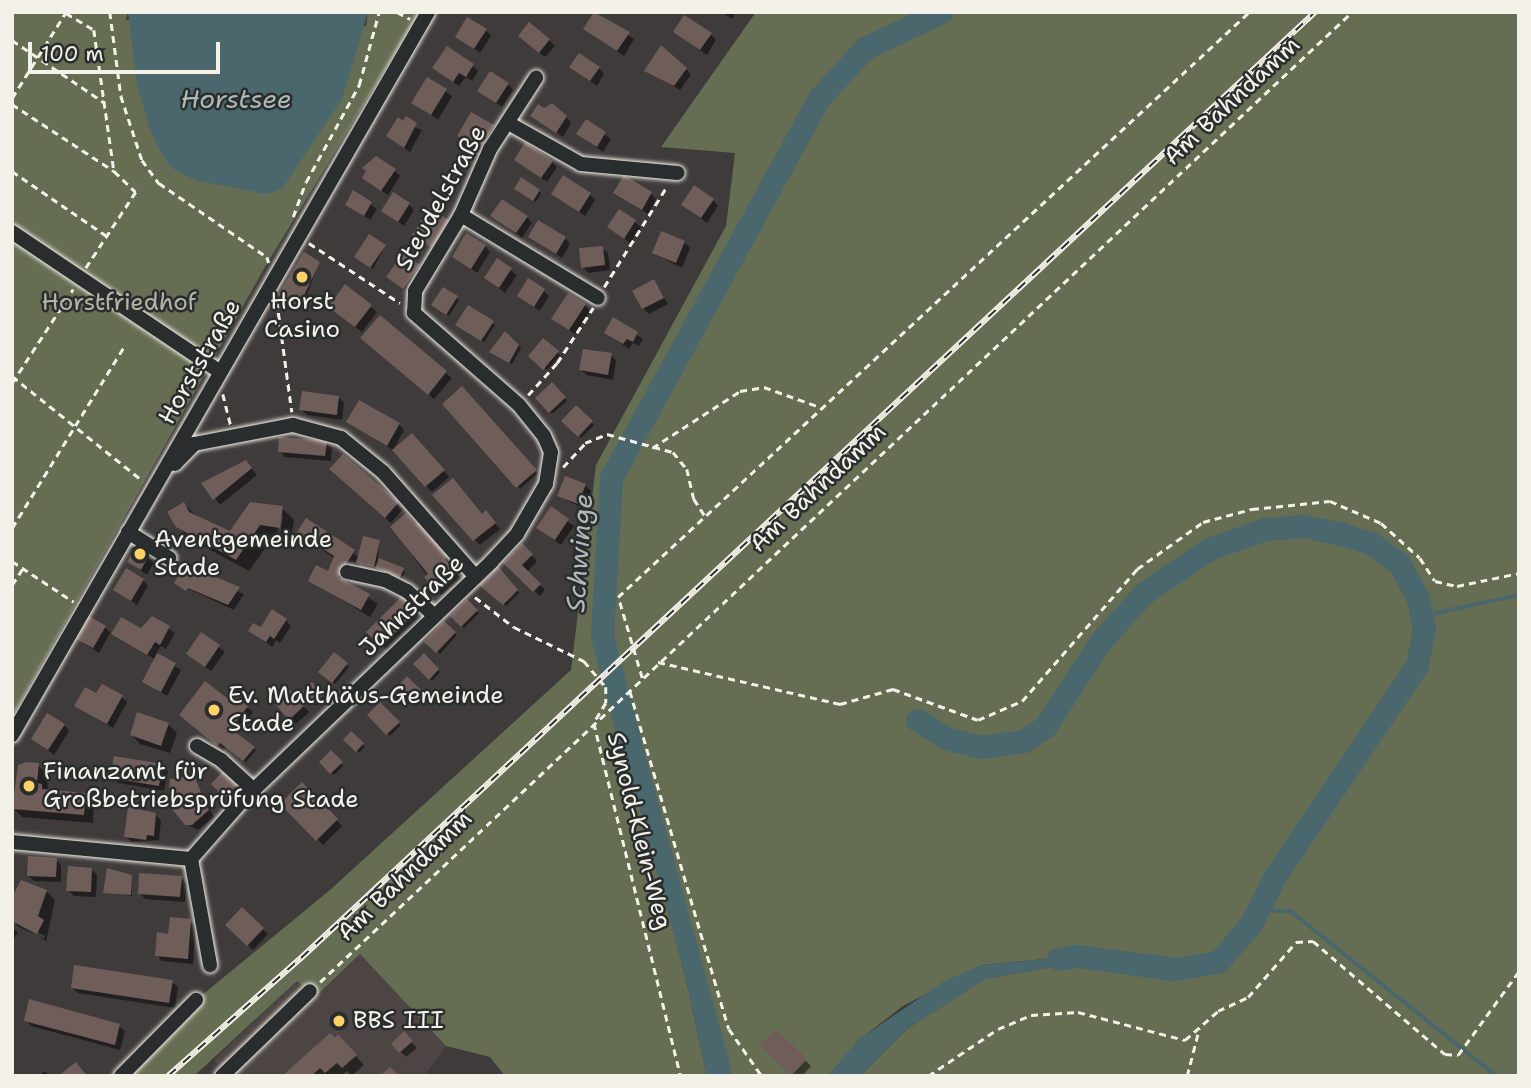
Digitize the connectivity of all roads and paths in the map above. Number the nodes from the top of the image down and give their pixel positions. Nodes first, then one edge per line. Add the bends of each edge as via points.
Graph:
1 (110, 12) edge
2 (379, 12) edge
3 (428, 12) edge
4 (1249, 12) edge
5 (1352, 12) edge
6 (66, 13) edge
7 (12, 40) edge
8 (39, 58) junction
9 (536, 78) dead end
10 (12, 98) edge
11 (105, 103) junction
12 (12, 104) edge
13 (510, 124) junction
14 (12, 171) edge
15 (114, 171) junction
16 (678, 173) dead end
17 (135, 192) dead end
18 (461, 215) junction
19 (293, 229) junction
20 (12, 232) edge
21 (107, 236) dead end
22 (274, 279) junction
23 (598, 298) dead end
24 (414, 313) junction
25 (125, 345) dead end
26 (219, 374) junction
27 (12, 376) edge
28 (822, 407) junction
29 (293, 425) junction
30 (75, 426) junction
31 (233, 435) junction
32 (652, 448) junction
33 (561, 469) dead end
34 (155, 486) junction
35 (705, 516) junction
36 (12, 528) edge
37 (128, 532) junction
38 (169, 558) dead end
39 (12, 561) edge
40 (23, 568) junction
41 (347, 572) dead end
42 (1519, 573) edge
43 (476, 577) junction
44 (12, 585) edge
45 (462, 587) junction
46 (82, 608) junction
47 (434, 615) junction
48 (658, 662) junction
49 (642, 678) junction
50 (630, 691) junction
51 (594, 723) junction
52 (12, 735) edge
53 (197, 746) dead end
54 (254, 790) junction
55 (16, 842) edge
56 (12, 857) edge
57 (191, 859) junction
58 (210, 965) dead end
59 (1519, 971) edge
60 (310, 991) joint
61 (196, 1000) dead end
62 (1199, 1026) junction
63 (121, 1076) edge
64 (222, 1076) edge
65 (681, 1076) edge
66 (762, 1076) edge
67 (928, 1076) edge
68 (1186, 1076) edge

1 - 22 path via 121,96 142,160 159,183 267,257
2 - 19 path via 375,41 359,85 306,182
3 - 19 street, Horststraße
4 - 28 path
5 - 48 path, Am Bahndamm
6 - 8 path
6 - 11 path via 94,30
7 - 8 path
8 - 10 path
8 - 11 path
9 - 13 street, Steudelstraße
11 - 15 path
12 - 15 path
13 - 16 street via 581,164
13 - 18 street, Steudelstraße via 490,149
14 - 21 path
15 - 17 path
18 - 23 street
18 - 24 street, Steudelstraße via 415,291
19 - 22 street, Horststraße
19 - 24 path
20 - 26 street
22 - 26 street, Horststraße
22 - 29 path
24 - 43 street, Jahnstraße via 519,405 551,452 546,484 517,534
25 - 30 path
26 - 31 path
26 - 34 street, Horststraße
27 - 30 path
28 - 32 path via 764,387 740,391
28 - 35 path
29 - 31 street
29 - 43 street via 341,438 383,472
30 - 34 path
30 - 36 path
31 - 34 street via 194,444
32 - 33 path via 617,433 596,436
32 - 35 path via 673,452 687,469 694,499
34 - 37 street, Horststraße
35 - 49 path via 618,597
37 - 38 street
37 - 46 street, Horststraße
39 - 40 path
40 - 44 path
40 - 46 path
41 - 47 street via 396,585
42 - 48 path via 1457,586 1435,581 1420,558 1381,523 1330,500 1203,522 1137,569 1022,701 978,720 893,689 840,705
43 - 45 street, Jahnstraße
45 - 47 street, Jahnstraße
45 - 51 path, Synold-Klein-Weg via 514,627 584,662 606,687 606,703
46 - 52 street, Horststraße
47 - 54 street, Jahnstraße
48 - 49 path, Am Bahndamm
49 - 50 path, Am Bahndamm
50 - 51 path, Am Bahndamm
50 - 66 path via 729,1029
51 - 60 path, Am Bahndamm
51 - 65 path, Synold-Klein-Weg
53 - 54 street via 221,760
54 - 57 street, Jahnstraße
55 - 56 street
55 - 57 street
57 - 58 street
59 - 62 path via 1458,1055 1445,1054 1313,941 1296,942 1248,997
60 - 64 street
61 - 63 street
62 - 67 path via 1179,1041 1078,1012 1031,1015 998,1029
62 - 68 path

